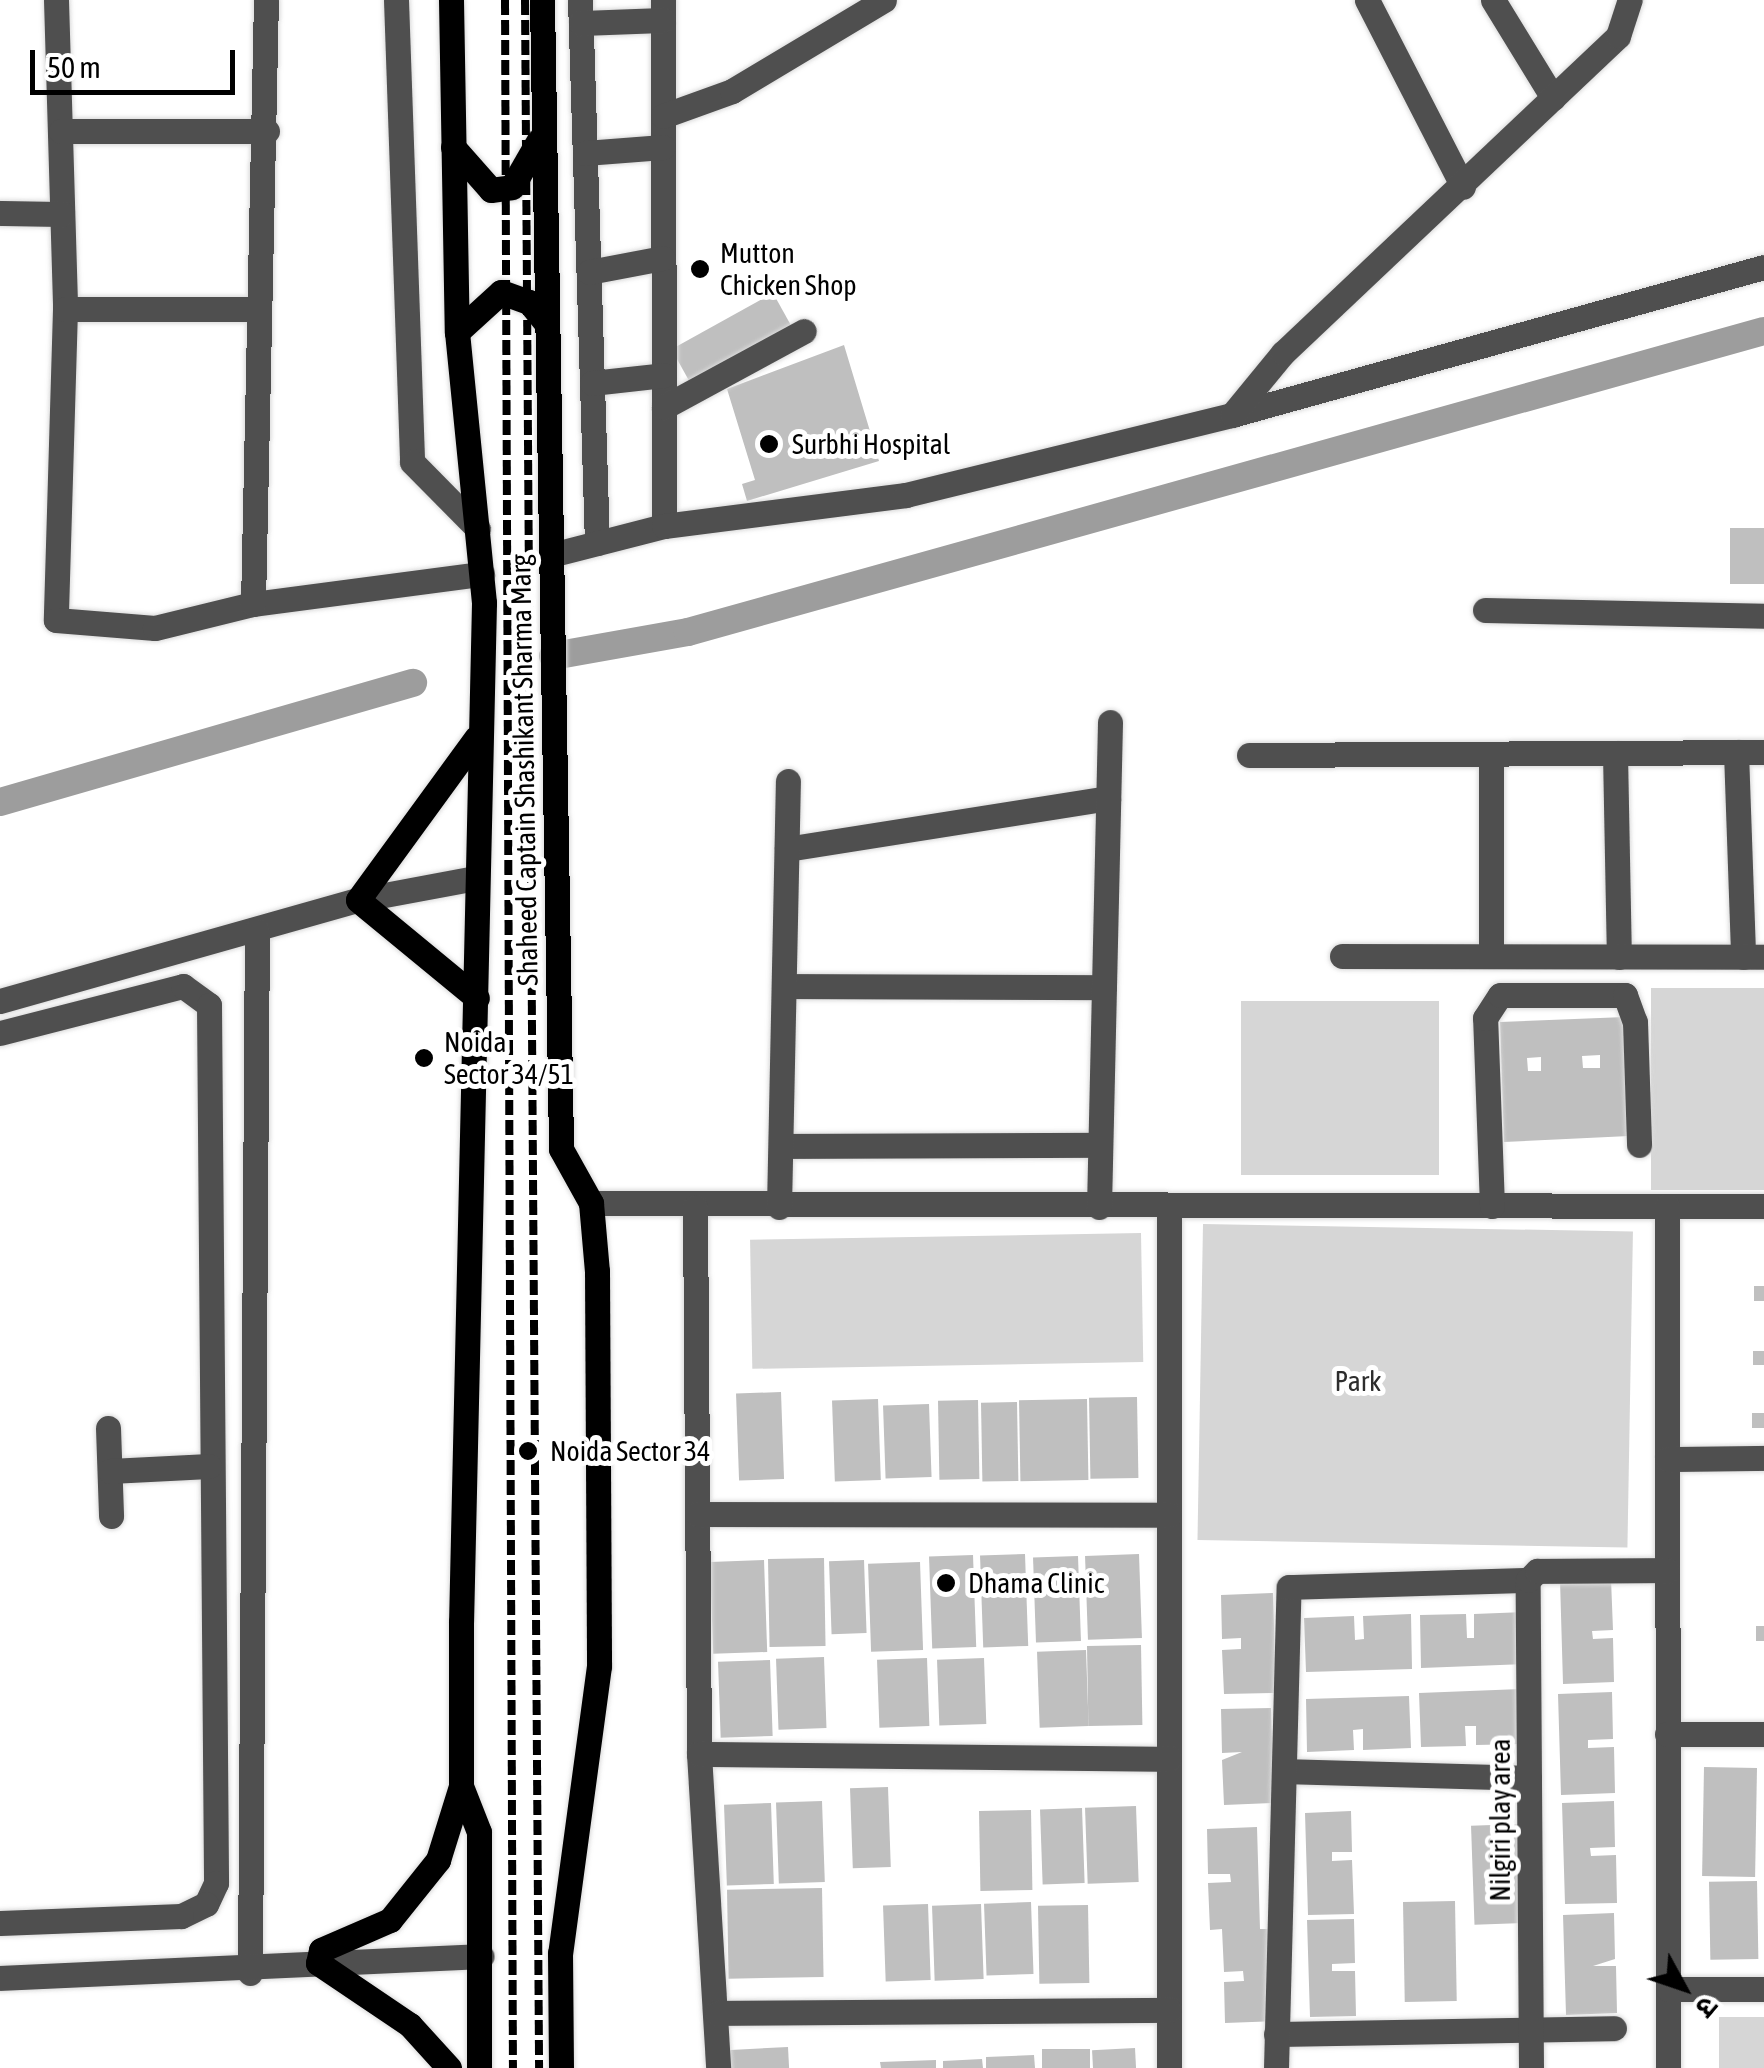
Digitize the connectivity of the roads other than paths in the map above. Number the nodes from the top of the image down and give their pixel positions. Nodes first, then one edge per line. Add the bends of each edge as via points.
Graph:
1 (56, 0) edge
2 (266, 0) edge
3 (396, 0) edge
4 (451, 0) edge
5 (542, 0) edge
6 (884, 0) edge
7 (1366, 0) edge
8 (1493, 0) edge
9 (1630, 0) edge
10 (663, 10) edge
11 (580, 12) edge
12 (1553, 98) junction
13 (663, 116) junction
14 (61, 131) junction
15 (267, 131) junction
16 (543, 131) junction
17 (453, 147) junction
18 (663, 148) junction
19 (585, 153) junction
20 (1463, 187) junction
21 (0, 213) edge
22 (62, 214) junction
23 (663, 258) junction
24 (1764, 267) edge
25 (589, 272) junction
26 (258, 308) junction
27 (65, 309) junction
28 (546, 323) junction
29 (804, 331) dead end
30 (457, 332) junction
31 (664, 375) junction
32 (592, 383) junction
33 (664, 406) junction
34 (1232, 415) junction
35 (664, 526) junction
36 (478, 529) junction
37 (597, 543) junction
38 (551, 555) junction
39 (482, 574) junction
40 (253, 604) junction
41 (1485, 610) dead end
42 (1764, 616) edge
43 (1110, 722) dead end
44 (479, 734) junction
45 (1736, 752) junction
46 (1764, 752) edge
47 (1615, 753) junction
48 (1491, 754) junction
49 (1249, 755) dead end
50 (788, 781) dead end
51 (1108, 798) junction
52 (787, 850) junction
53 (476, 878) junction
54 (358, 900) junction
55 (257, 931) junction
56 (1342, 956) dead end
57 (1490, 956) junction
58 (1619, 957) junction
59 (1753, 957) edge
60 (784, 986) junction
61 (1104, 987) junction
62 (477, 998) junction
63 (0, 1001) edge
64 (0, 1033) edge
65 (1100, 1145) junction
66 (1639, 1145) dead end
67 (780, 1146) junction
68 (590, 1203) junction
69 (1099, 1206) junction
70 (1169, 1206) junction
71 (1492, 1206) junction
72 (1666, 1206) junction
73 (1764, 1206) edge
74 (695, 1207) junction
75 (780, 1207) junction
76 (108, 1428) dead end
77 (1764, 1458) edge
78 (1667, 1459) junction
79 (209, 1466) junction
80 (110, 1471) junction
81 (697, 1514) junction
82 (1169, 1514) junction
83 (110, 1516) dead end
84 (1667, 1570) junction
85 (1530, 1576) junction
86 (1668, 1734) junction
87 (1764, 1734) edge
88 (699, 1754) junction
89 (1169, 1759) junction
90 (1285, 1772) junction
91 (1530, 1778) junction
92 (462, 1786) junction
93 (0, 1923) edge
94 (481, 1956) junction
95 (318, 1963) junction
96 (250, 1973) junction
97 (0, 1978) edge
98 (1668, 1989) junction
99 (1764, 1989) edge
100 (1169, 2010) junction
101 (716, 2014) junction
102 (1531, 2028) junction
103 (1614, 2028) dead end
104 (1276, 2034) junction
105 (449, 2068) edge
106 (480, 2068) edge
107 (561, 2068) edge
108 (718, 2068) edge
109 (1169, 2068) edge
110 (1276, 2068) edge
111 (1531, 2068) edge
112 (1668, 2068) edge

1 - 14 street
2 - 15 street
3 - 36 street via 412,462
4 - 17 main road, Shaheed Captain Shashikant Sharma Marg
5 - 16 main road, Shaheed Captain Shashikant Sharma Marg
6 - 13 street via 732,92
7 - 20 street
8 - 12 street
9 - 12 street via 1618,36
10 - 11 street
10 - 13 street
11 - 19 street
12 - 20 street
13 - 18 street
14 - 15 street
14 - 22 street
15 - 26 street
16 - 17 main road via 512,187 491,190
16 - 28 main road, Shaheed Captain Shashikant Sharma Marg
17 - 30 main road, Shaheed Captain Shashikant Sharma Marg
18 - 19 street
18 - 23 street
19 - 25 street
20 - 34 street via 1282,353
21 - 22 street
22 - 27 street
23 - 25 street
23 - 31 street
24 - 34 street
25 - 32 street
26 - 27 street
26 - 40 street
27 - 40 street via 56,620 155,628
28 - 30 main road via 529,302 501,292
28 - 38 main road, Shaheed Captain Shashikant Sharma Marg
29 - 33 street
30 - 36 main road, Shaheed Captain Shashikant Sharma Marg
31 - 32 street
31 - 33 street
32 - 37 street
33 - 35 street
34 - 35 street via 906,495
35 - 37 street
36 - 39 main road, Shaheed Captain Shashikant Sharma Marg
37 - 38 street
38 - 68 main road, Shaheed Captain Shashikant Sharma Marg via 561,1149
39 - 40 street
39 - 44 main road, Shaheed Captain Shashikant Sharma Marg
41 - 42 street
43 - 51 street
44 - 53 main road, Shaheed Captain Shashikant Sharma Marg
44 - 54 main road
45 - 46 street
45 - 47 street
45 - 59 street
47 - 48 street
47 - 58 street
48 - 49 street
48 - 57 street
50 - 52 street
51 - 52 street
51 - 61 street
52 - 60 street
53 - 54 street
53 - 62 main road, Shaheed Captain Shashikant Sharma Marg
54 - 55 street
54 - 62 main road
55 - 63 street
55 - 96 street
56 - 57 street
57 - 58 street
58 - 59 street
60 - 61 street
60 - 67 street
61 - 65 street
62 - 92 main road, Shaheed Captain Shashikant Sharma Marg
64 - 79 street via 183,986 209,1005
65 - 67 street
65 - 69 street
66 - 71 street via 1635,1022 1625,995 1500,996 1486,1018
67 - 75 street
68 - 74 street
68 - 107 main road, Shaheed Captain Shashikant Sharma Marg via 599,1666 560,1953
69 - 70 street
69 - 75 street
70 - 71 street
70 - 82 street
71 - 72 street
72 - 73 street
72 - 78 street
74 - 75 street
74 - 81 street
76 - 80 street
77 - 78 street
78 - 84 street
79 - 80 street
79 - 93 street via 216,1883 206,1904 181,1916
80 - 83 street
81 - 82 street
81 - 88 street
82 - 89 street
84 - 85 street
84 - 86 street
85 - 90 street via 1289,1586
85 - 91 street, Nilgiri play area
86 - 87 street
86 - 98 street
88 - 89 street
88 - 101 street
89 - 100 street
90 - 91 street
90 - 104 street
91 - 102 street, Nilgiri play area
92 - 94 main road, Shaheed Captain Shashikant Sharma Marg via 479,1832
92 - 95 main road via 438,1860 390,1920 321,1950
94 - 95 street
94 - 106 main road, Shaheed Captain Shashikant Sharma Marg
95 - 96 street
95 - 105 main road via 395,2014
96 - 97 street
98 - 99 street
98 - 112 street
100 - 101 street
100 - 109 street
101 - 108 street
102 - 103 street
102 - 104 street
102 - 111 street, Nilgiri play area
104 - 110 street

